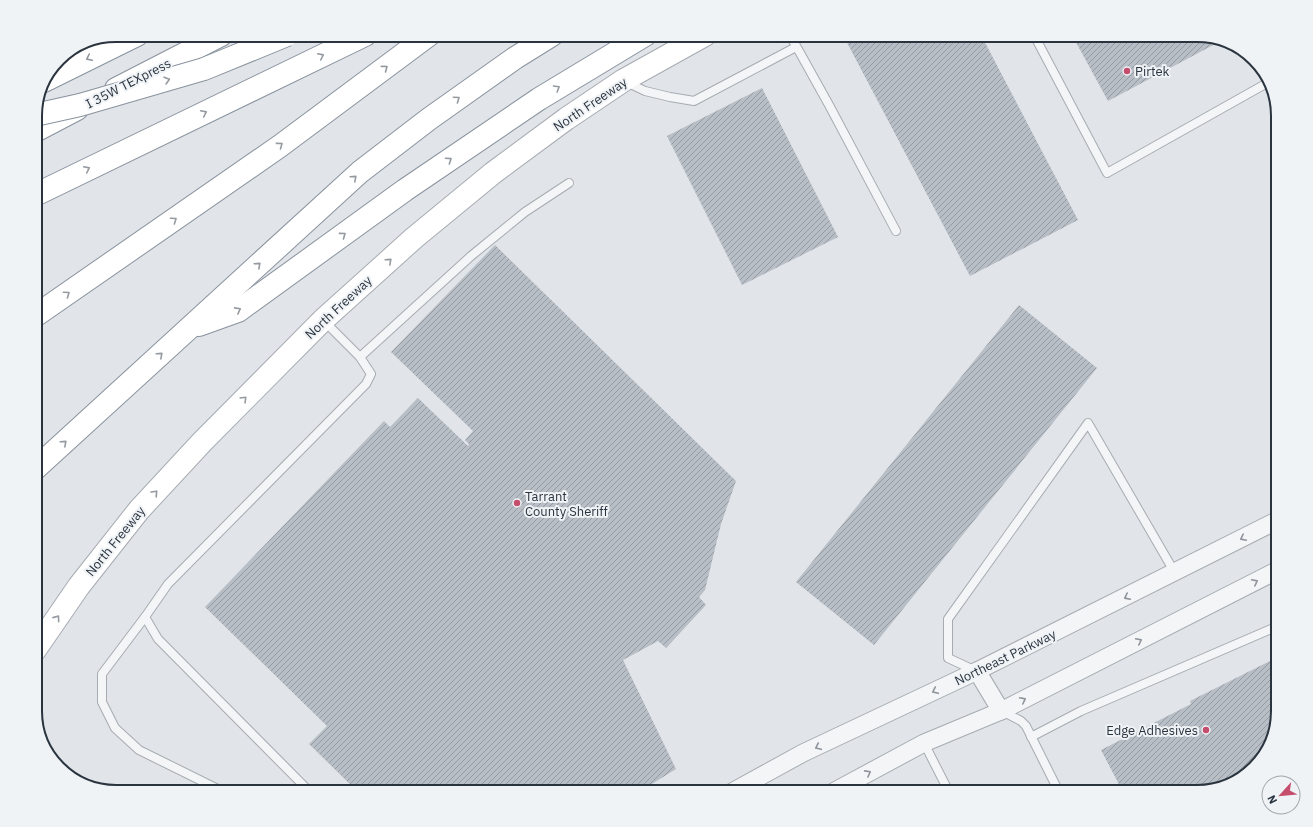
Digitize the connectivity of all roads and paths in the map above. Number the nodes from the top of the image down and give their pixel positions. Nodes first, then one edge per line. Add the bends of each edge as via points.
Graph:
1 (123, 42) edge
2 (207, 42) edge
3 (270, 42) edge
4 (351, 42) edge
5 (420, 42) edge
6 (541, 42) edge
7 (633, 42) edge
8 (692, 42) edge
9 (794, 42) edge
10 (1038, 42) edge
11 (796, 47) junction
12 (54, 76) edge
13 (624, 80) junction
14 (1264, 85) edge
15 (42, 114) edge
16 (42, 127) edge
17 (569, 183) dead end
18 (42, 192) edge
19 (896, 231) dead end
20 (42, 311) edge
21 (323, 320) junction
22 (188, 329) junction
23 (360, 357) junction
24 (42, 463) edge
25 (1271, 524) edge
26 (1175, 573) junction
27 (1271, 574) edge
28 (145, 617) junction
29 (1271, 629) edge
30 (42, 640) edge
31 (977, 672) junction
32 (1001, 711) junction
33 (1031, 737) junction
34 (924, 743) junction
35 (210, 785) edge
36 (303, 785) edge
37 (745, 785) edge
38 (846, 785) edge
39 (945, 785) edge
40 (1055, 785) edge

1 -> 12 main road
2 - 16 main road, I 35W TEXpress
15 -> 3 main road, bridge via 204,69
18 -> 4 main road
20 -> 5 main road via 280,146
22 -> 6 main road via 360,172 429,119
22 -> 7 main road via 238,311 405,190 539,99
8 - 13 main road, North Freeway
9 - 11 lane
10 - 14 lane via 1107,172
11 - 13 lane via 694,101 670,98
11 - 19 lane
21 -> 13 main road, North Freeway via 414,238 493,173
17 - 23 lane via 525,212 471,256
21 - 23 lane
30 -> 21 main road, North Freeway via 79,586 139,510 202,442
24 -> 22 main road
23 - 28 lane via 371,374 366,384 168,584
25 -> 26 street, Northeast Parkway
26 -> 31 street, Northeast Parkway
26 - 31 lane via 1088,422 948,619 948,658
32 -> 27 street
28 - 35 lane via 102,674 102,702 115,728 139,750
28 - 36 lane via 158,639
29 - 33 lane via 1080,711
31 - 32 street
31 -> 37 street, Northeast Parkway via 803,753
32 - 33 lane via 1021,721
32 - 34 street
33 - 40 lane
38 -> 34 street
34 - 39 lane

